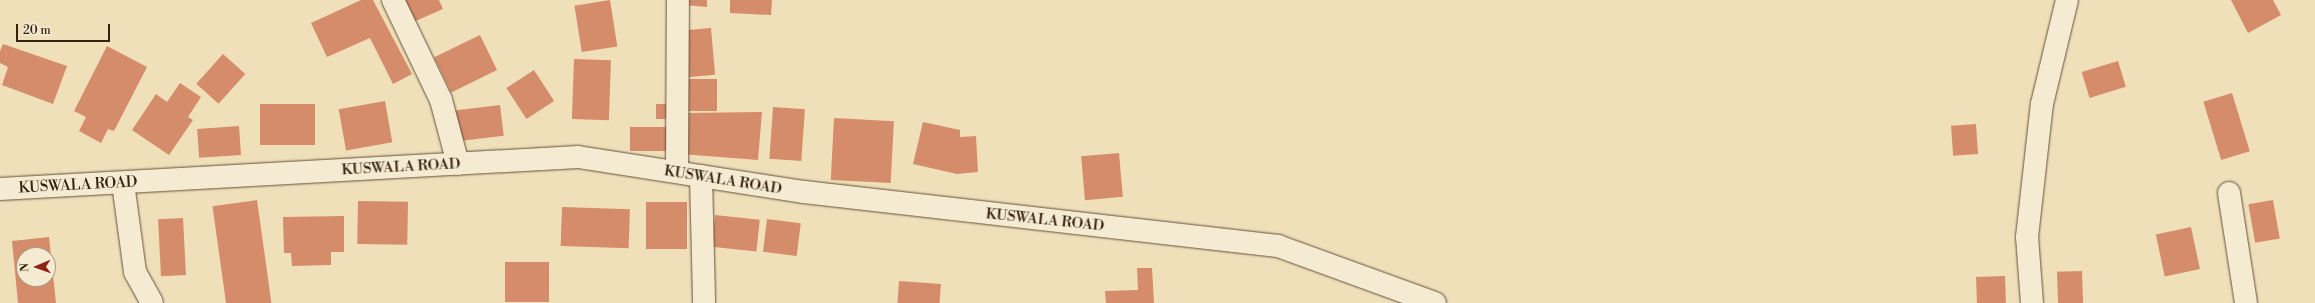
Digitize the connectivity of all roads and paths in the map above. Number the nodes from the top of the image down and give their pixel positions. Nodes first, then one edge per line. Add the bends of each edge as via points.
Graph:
1 (393, 0) edge
2 (678, 0) edge
3 (2067, 0) edge
4 (458, 164) junction
5 (677, 172) junction
6 (701, 176) junction
7 (123, 183) junction
8 (0, 189) edge
9 (2229, 193) dead end
10 (152, 303) edge
11 (704, 303) edge
12 (1435, 303) edge
13 (2032, 303) edge
14 (2246, 303) edge

1 - 4 street via 440,100
2 - 5 street
3 - 13 street via 2042,104 2027,237
4 - 5 street, KUSWALA ROAD via 578,157
4 - 7 street, KUSWALA ROAD
5 - 6 street, KUSWALA ROAD
6 - 11 street
6 - 12 street, KUSWALA ROAD via 804,192 1278,246
7 - 8 street, KUSWALA ROAD
7 - 10 street via 134,272
9 - 14 street

